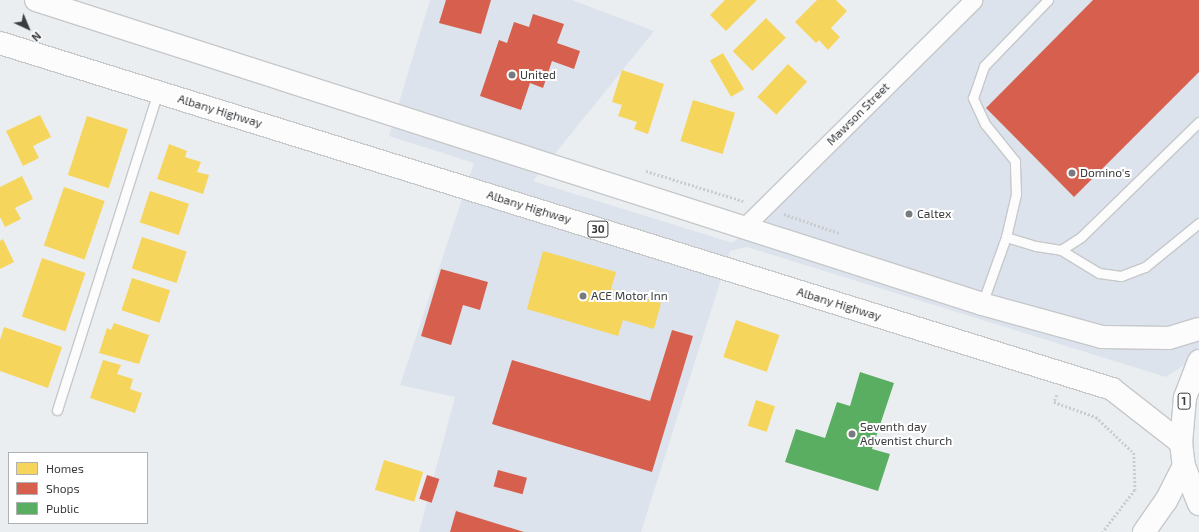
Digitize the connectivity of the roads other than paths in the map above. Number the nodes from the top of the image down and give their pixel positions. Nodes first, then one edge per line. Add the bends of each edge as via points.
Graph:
1 (36, 0) edge
2 (973, 0) edge
3 (1048, 0) edge
4 (0, 42) edge
5 (158, 91) junction
6 (1199, 122) edge
7 (1199, 223) edge
8 (743, 228) junction
9 (1006, 237) junction
10 (1061, 250) junction
11 (982, 304) junction
12 (1199, 329) edge
13 (1199, 361) edge
14 (57, 410) dead end
15 (1181, 444) junction
16 (1184, 466) junction
17 (1199, 504) edge
18 (1144, 532) edge

1 - 8 main road
2 - 8 street, Mawson Street
3 - 9 lane via 984,66 973,98 985,124 1015,161 1016,194
4 - 5 main road, Albany Highway / 30
5 - 14 lane
5 - 15 main road, Albany Highway / 30 via 1112,389
6 - 10 lane via 1081,237
7 - 10 lane via 1145,267 1121,276 1098,273
8 - 11 main road
9 - 10 lane
9 - 11 lane
11 - 12 main road via 1102,337 1169,338
13 - 15 main road, 1 via 1185,398
15 - 16 main road, 1
16 - 17 main road, 1
16 - 18 main road via 1166,501

